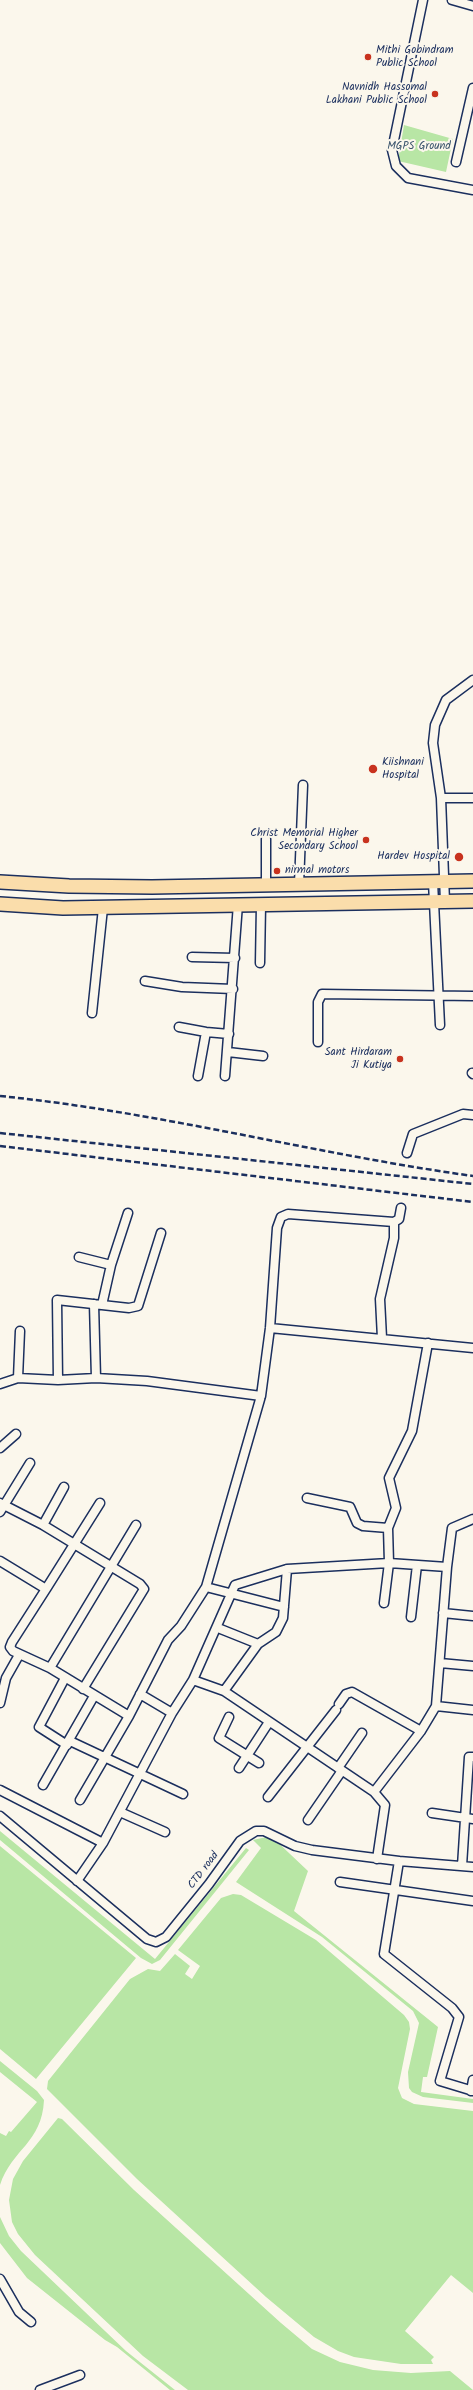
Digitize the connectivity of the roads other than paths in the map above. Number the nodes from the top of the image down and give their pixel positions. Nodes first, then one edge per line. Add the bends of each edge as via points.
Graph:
1 (423, 0) edge
2 (452, 0) edge
3 (473, 6) edge
4 (473, 88) edge
5 (456, 162) dead end
6 (473, 190) edge
7 (473, 680) edge
8 (303, 784) dead end
9 (441, 798) junction
10 (473, 798) edge
11 (266, 839) dead end
12 (473, 880) edge
13 (0, 882) edge
14 (438, 882) junction
15 (266, 884) junction
16 (299, 884) junction
17 (473, 901) edge
18 (439, 902) junction
19 (0, 904) edge
20 (238, 904) junction
21 (261, 905) junction
22 (103, 908) junction
23 (192, 957) dead end
24 (235, 958) junction
25 (260, 963) dead end
26 (145, 981) dead end
27 (233, 989) junction
28 (439, 996) junction
29 (473, 996) edge
30 (92, 1013) dead end
31 (440, 1025) dead end
32 (179, 1027) dead end
33 (206, 1032) junction
34 (229, 1034) junction
35 (318, 1042) dead end
36 (228, 1052) junction
37 (263, 1056) dead end
38 (198, 1076) dead end
39 (225, 1076) dead end
40 (473, 1115) edge
41 (407, 1154) dead end
42 (401, 1208) dead end
43 (128, 1213) dead end
44 (394, 1222) junction
45 (161, 1233) dead end
46 (79, 1257) dead end
47 (111, 1265) junction
48 (98, 1305) junction
49 (270, 1328) junction
50 (20, 1331) dead end
51 (382, 1338) junction
52 (428, 1343) junction
53 (473, 1348) edge
54 (18, 1378) junction
55 (96, 1378) junction
56 (58, 1380) junction
57 (0, 1384) edge
58 (261, 1396) junction
59 (16, 1434) dead end
60 (0, 1448) edge
61 (30, 1463) dead end
62 (64, 1487) dead end
63 (308, 1498) dead end
64 (100, 1503) dead end
65 (1, 1507) edge
66 (473, 1519) edge
67 (42, 1525) junction
68 (136, 1525) dead end
69 (388, 1528) junction
70 (74, 1544) junction
71 (0, 1561) edge
72 (389, 1563) junction
73 (417, 1565) junction
74 (111, 1567) junction
75 (447, 1567) junction
76 (287, 1569) junction
77 (206, 1587) junction
78 (46, 1589) junction
79 (231, 1592) junction
80 (384, 1603) dead end
81 (284, 1607) junction
82 (444, 1613) junction
83 (473, 1616) edge
84 (411, 1617) dead end
85 (218, 1628) junction
86 (258, 1644) junction
87 (19, 1655) junction
88 (440, 1663) junction
89 (473, 1666) edge
90 (50, 1668) junction
91 (65, 1678) junction
92 (193, 1680) junction
93 (83, 1689) junction
94 (224, 1691) junction
95 (140, 1694) junction
96 (94, 1696) junction
97 (0, 1703) edge
98 (436, 1706) junction
99 (473, 1710) edge
100 (172, 1713) junction
101 (129, 1716) junction
102 (228, 1717) dead end
103 (269, 1722) junction
104 (421, 1731) junction
105 (362, 1733) dead end
106 (69, 1743) junction
107 (306, 1747) junction
108 (247, 1756) junction
109 (105, 1757) junction
110 (473, 1757) edge
111 (259, 1763) dead end
112 (239, 1768) dead end
113 (340, 1770) junction
114 (139, 1774) junction
115 (43, 1785) dead end
116 (0, 1790) edge
117 (374, 1792) junction
118 (183, 1794) dead end
119 (268, 1797) dead end
120 (80, 1800) dead end
121 (120, 1812) junction
122 (432, 1813) dead end
123 (0, 1816) edge
124 (469, 1818) edge
125 (308, 1820) dead end
126 (165, 1832) dead end
127 (103, 1843) junction
128 (377, 1859) junction
129 (399, 1861) junction
130 (462, 1866) junction
131 (473, 1867) edge
132 (76, 1881) junction
133 (340, 1882) dead end
134 (396, 1891) junction
135 (473, 1901) edge
136 (473, 2080) edge
137 (472, 2091) edge
138 (0, 2279) edge
139 (31, 2322) dead end
140 (80, 2375) dead end
141 (40, 2390) edge

1 - 6 street via 392,150 396,166 408,178
2 - 3 street
4 - 5 street
7 - 9 street via 446,700 435,725 433,743
8 - 16 street
9 - 10 street
9 - 14 street
11 - 15 street
12 - 14 main road
13 - 15 main road via 129,887
14 - 16 main road
14 - 18 street
15 - 16 main road
17 - 18 main road
18 - 21 main road
18 - 28 street
19 - 22 main road
20 - 21 main road
20 - 22 main road
20 - 24 street
21 - 25 street
22 - 30 street
23 - 24 street
24 - 27 street
26 - 27 street via 182,987
27 - 34 street
28 - 29 street
28 - 31 street
28 - 35 street via 322,994 318,1002
32 - 33 street
33 - 34 street
33 - 38 street
34 - 36 street
36 - 37 street
36 - 39 street
40 - 41 street via 463,1114 413,1134
42 - 44 street via 399,1219
43 - 47 street
44 - 49 street via 288,1214 281,1217 277,1228
44 - 51 street via 394,1238 380,1299
45 - 48 street via 138,1306 129,1308
46 - 47 street
47 - 48 street
48 - 55 street
48 - 56 street via 57,1300
49 - 51 street
49 - 58 street
50 - 54 street
51 - 52 street
52 - 53 street
52 - 69 street via 412,1431 389,1478 396,1508
54 - 56 street
54 - 57 street
55 - 56 street
55 - 58 street via 147,1381
58 - 77 street
59 - 60 street
61 - 65 street
62 - 67 street
63 - 69 street via 350,1507 357,1523 363,1526
64 - 70 street
65 - 67 street
66 - 75 street via 452,1528
67 - 70 street
68 - 74 street
69 - 72 street
70 - 74 street
70 - 78 street
71 - 78 street
72 - 73 street
72 - 76 street
72 - 80 street
73 - 75 street
73 - 84 street
74 - 90 street
74 - 93 street via 144,1589
75 - 82 street
76 - 79 street via 238,1583
76 - 81 street
77 - 79 street
77 - 95 street via 181,1626 168,1640
78 - 87 street via 10,1646
79 - 81 street
79 - 85 street
81 - 86 street via 283,1618 276,1632
82 - 83 street
82 - 88 street
85 - 86 street
85 - 92 street
86 - 94 street
87 - 90 street
87 - 97 street via 9,1672
88 - 89 street
88 - 98 street
90 - 91 street
91 - 93 street
91 - 106 street via 39,1724 42,1730
92 - 94 street
92 - 100 street
93 - 96 street
94 - 103 street
95 - 100 street
95 - 101 street
96 - 101 street
96 - 106 street
98 - 99 street
98 - 104 street
100 - 114 street
101 - 109 street
102 - 108 street via 218,1738
103 - 107 street
103 - 108 street
104 - 107 street via 352,1692 346,1694
104 - 117 street
105 - 113 street
106 - 109 street
106 - 115 street
107 - 113 street
107 - 119 street
108 - 111 street
108 - 112 street
109 - 114 street
109 - 120 street
110 - 124 street via 469,1757
113 - 117 street
113 - 125 street
114 - 118 street
114 - 121 street
116 - 127 street
117 - 128 street via 385,1805
121 - 126 street
121 - 127 street
122 - 124 street
123 - 132 street, CTD road
124 - 130 street
127 - 132 street
128 - 129 street, CTD road
128 - 132 street, CTD road via 312,1850 256,1831 240,1841 166,1937 156,1942 147,1939
129 - 130 street, CTD road
129 - 134 street
130 - 131 street, CTD road
133 - 134 street
134 - 135 street
134 - 137 street via 384,1954 452,2008 459,2018 440,2081
136 - 137 street
138 - 139 street via 19,2312
140 - 141 street

